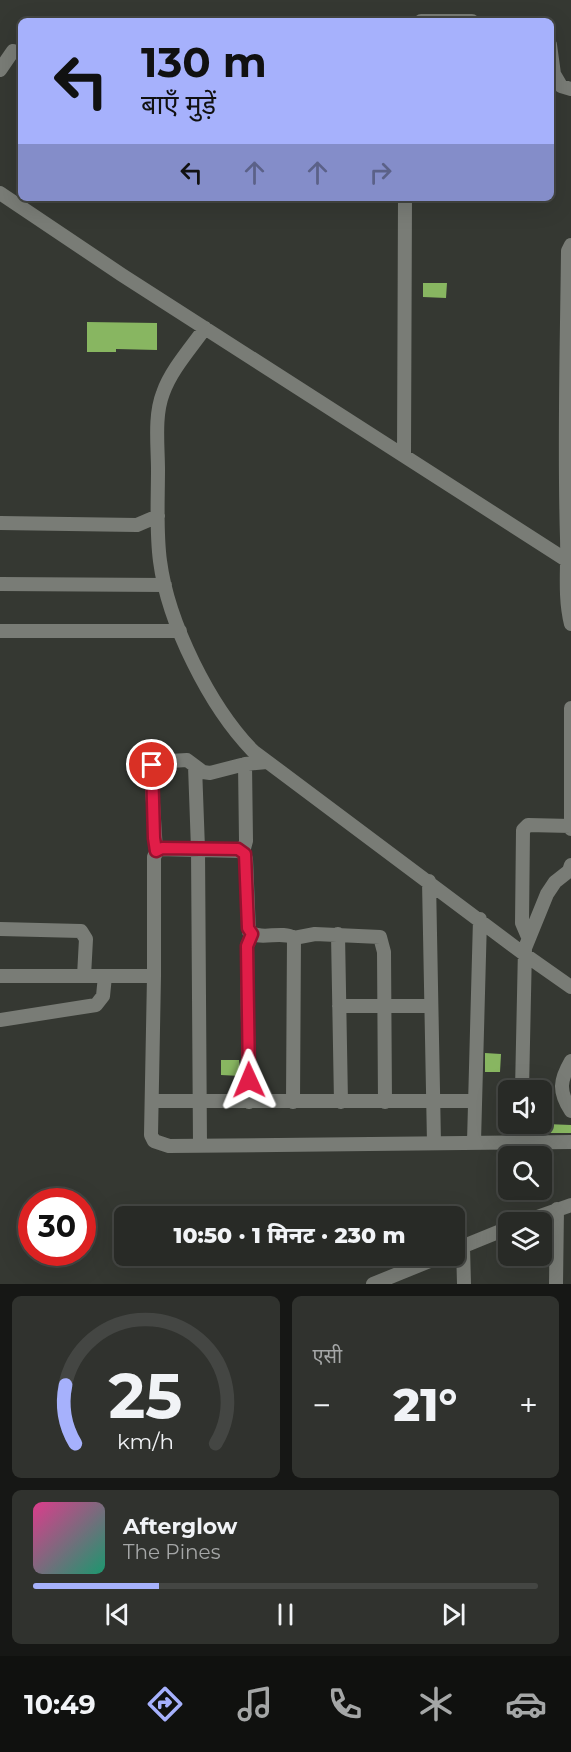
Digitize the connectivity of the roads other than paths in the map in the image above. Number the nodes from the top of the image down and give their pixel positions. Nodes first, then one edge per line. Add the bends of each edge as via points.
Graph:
1 (13, 51) dead end
2 (0, 70) edge
3 (554, 74) edge
4 (571, 89) edge
5 (0, 193) edge
6 (405, 201) edge
7 (571, 245) edge
8 (205, 328) junction
9 (404, 455) junction
10 (158, 516) junction
11 (0, 523) edge
12 (570, 562) edge
13 (0, 584) edge
14 (165, 585) junction
15 (571, 624) edge
16 (0, 631) edge
17 (180, 631) junction
18 (571, 708) edge
19 (267, 762) junction
20 (245, 764) junction
21 (195, 765) junction
22 (571, 827) edge
23 (198, 849) junction
24 (156, 851) junction
25 (243, 852) junction
26 (571, 865) edge
27 (429, 881) junction
28 (480, 919) junction
29 (0, 929) edge
30 (252, 934) junction
31 (338, 934) junction
32 (528, 937) junction
33 (294, 938) junction
34 (524, 954) junction
35 (0, 976) edge
36 (84, 976) junction
37 (105, 976) junction
38 (154, 976) junction
39 (571, 987) edge
40 (339, 1006) junction
41 (385, 1006) junction
42 (431, 1006) junction
43 (0, 1020) edge
44 (571, 1061) edge
45 (522, 1080) edge
46 (152, 1101) junction
47 (474, 1101) junction
48 (200, 1102) junction
49 (249, 1102) junction
50 (293, 1102) junction
51 (341, 1102) junction
52 (385, 1102) junction
53 (434, 1102) junction
54 (571, 1111) edge
55 (521, 1134) edge
56 (521, 1141) junction
57 (474, 1142) junction
58 (571, 1142) edge
59 (434, 1143) junction
60 (200, 1145) junction
61 (571, 1205) edge
62 (557, 1209) junction
63 (549, 1212) edge
64 (498, 1232) edge
65 (465, 1246) edge
66 (419, 1266) edge
67 (462, 1266) edge
68 (381, 1282) edge
69 (464, 1284) edge
70 (556, 1284) edge

1 - 2 street
3 - 4 street via 561,86
5 - 8 street
6 - 9 street
7 - 12 street via 566,499
8 - 9 street
8 - 10 street via 162,395
9 - 12 street
10 - 11 street via 137,525
10 - 14 street
12 - 15 street via 566,587
13 - 14 street
14 - 17 street
16 - 17 street
17 - 19 street via 195,668 226,719 241,740
18 - 22 street
19 - 20 street
19 - 27 street
20 - 21 street via 210,773
20 - 25 street
21 - 23 street
21 - 24 street via 183,760 158,760 152,765
22 - 32 street via 524,828 522,923
23 - 24 street
23 - 25 street
23 - 48 street
24 - 38 street
25 - 30 street via 248,928
26 - 32 street via 551,887
27 - 28 street
27 - 42 street
28 - 34 street
28 - 47 street
29 - 36 street via 81,931 86,939
30 - 33 street
30 - 49 street via 247,946
31 - 33 street
31 - 40 street
31 - 41 street via 380,937
32 - 34 street
33 - 50 street
34 - 39 street
34 - 45 street
35 - 36 street
36 - 37 street
37 - 38 street
37 - 43 street via 104,996 96,1005
38 - 46 street
40 - 41 street
40 - 51 street
41 - 42 street
41 - 52 street
42 - 53 street
44 - 54 street via 560,1085
46 - 48 street
46 - 60 street via 154,1141 169,1146
47 - 53 street
47 - 57 street
48 - 49 street
48 - 60 street
49 - 50 street
50 - 51 street
51 - 52 street
52 - 53 street
53 - 59 street
55 - 56 street
56 - 57 street
56 - 58 street
57 - 59 street
59 - 60 street
61 - 62 street
62 - 63 street
62 - 70 street
64 - 65 street
66 - 68 street
67 - 69 street

